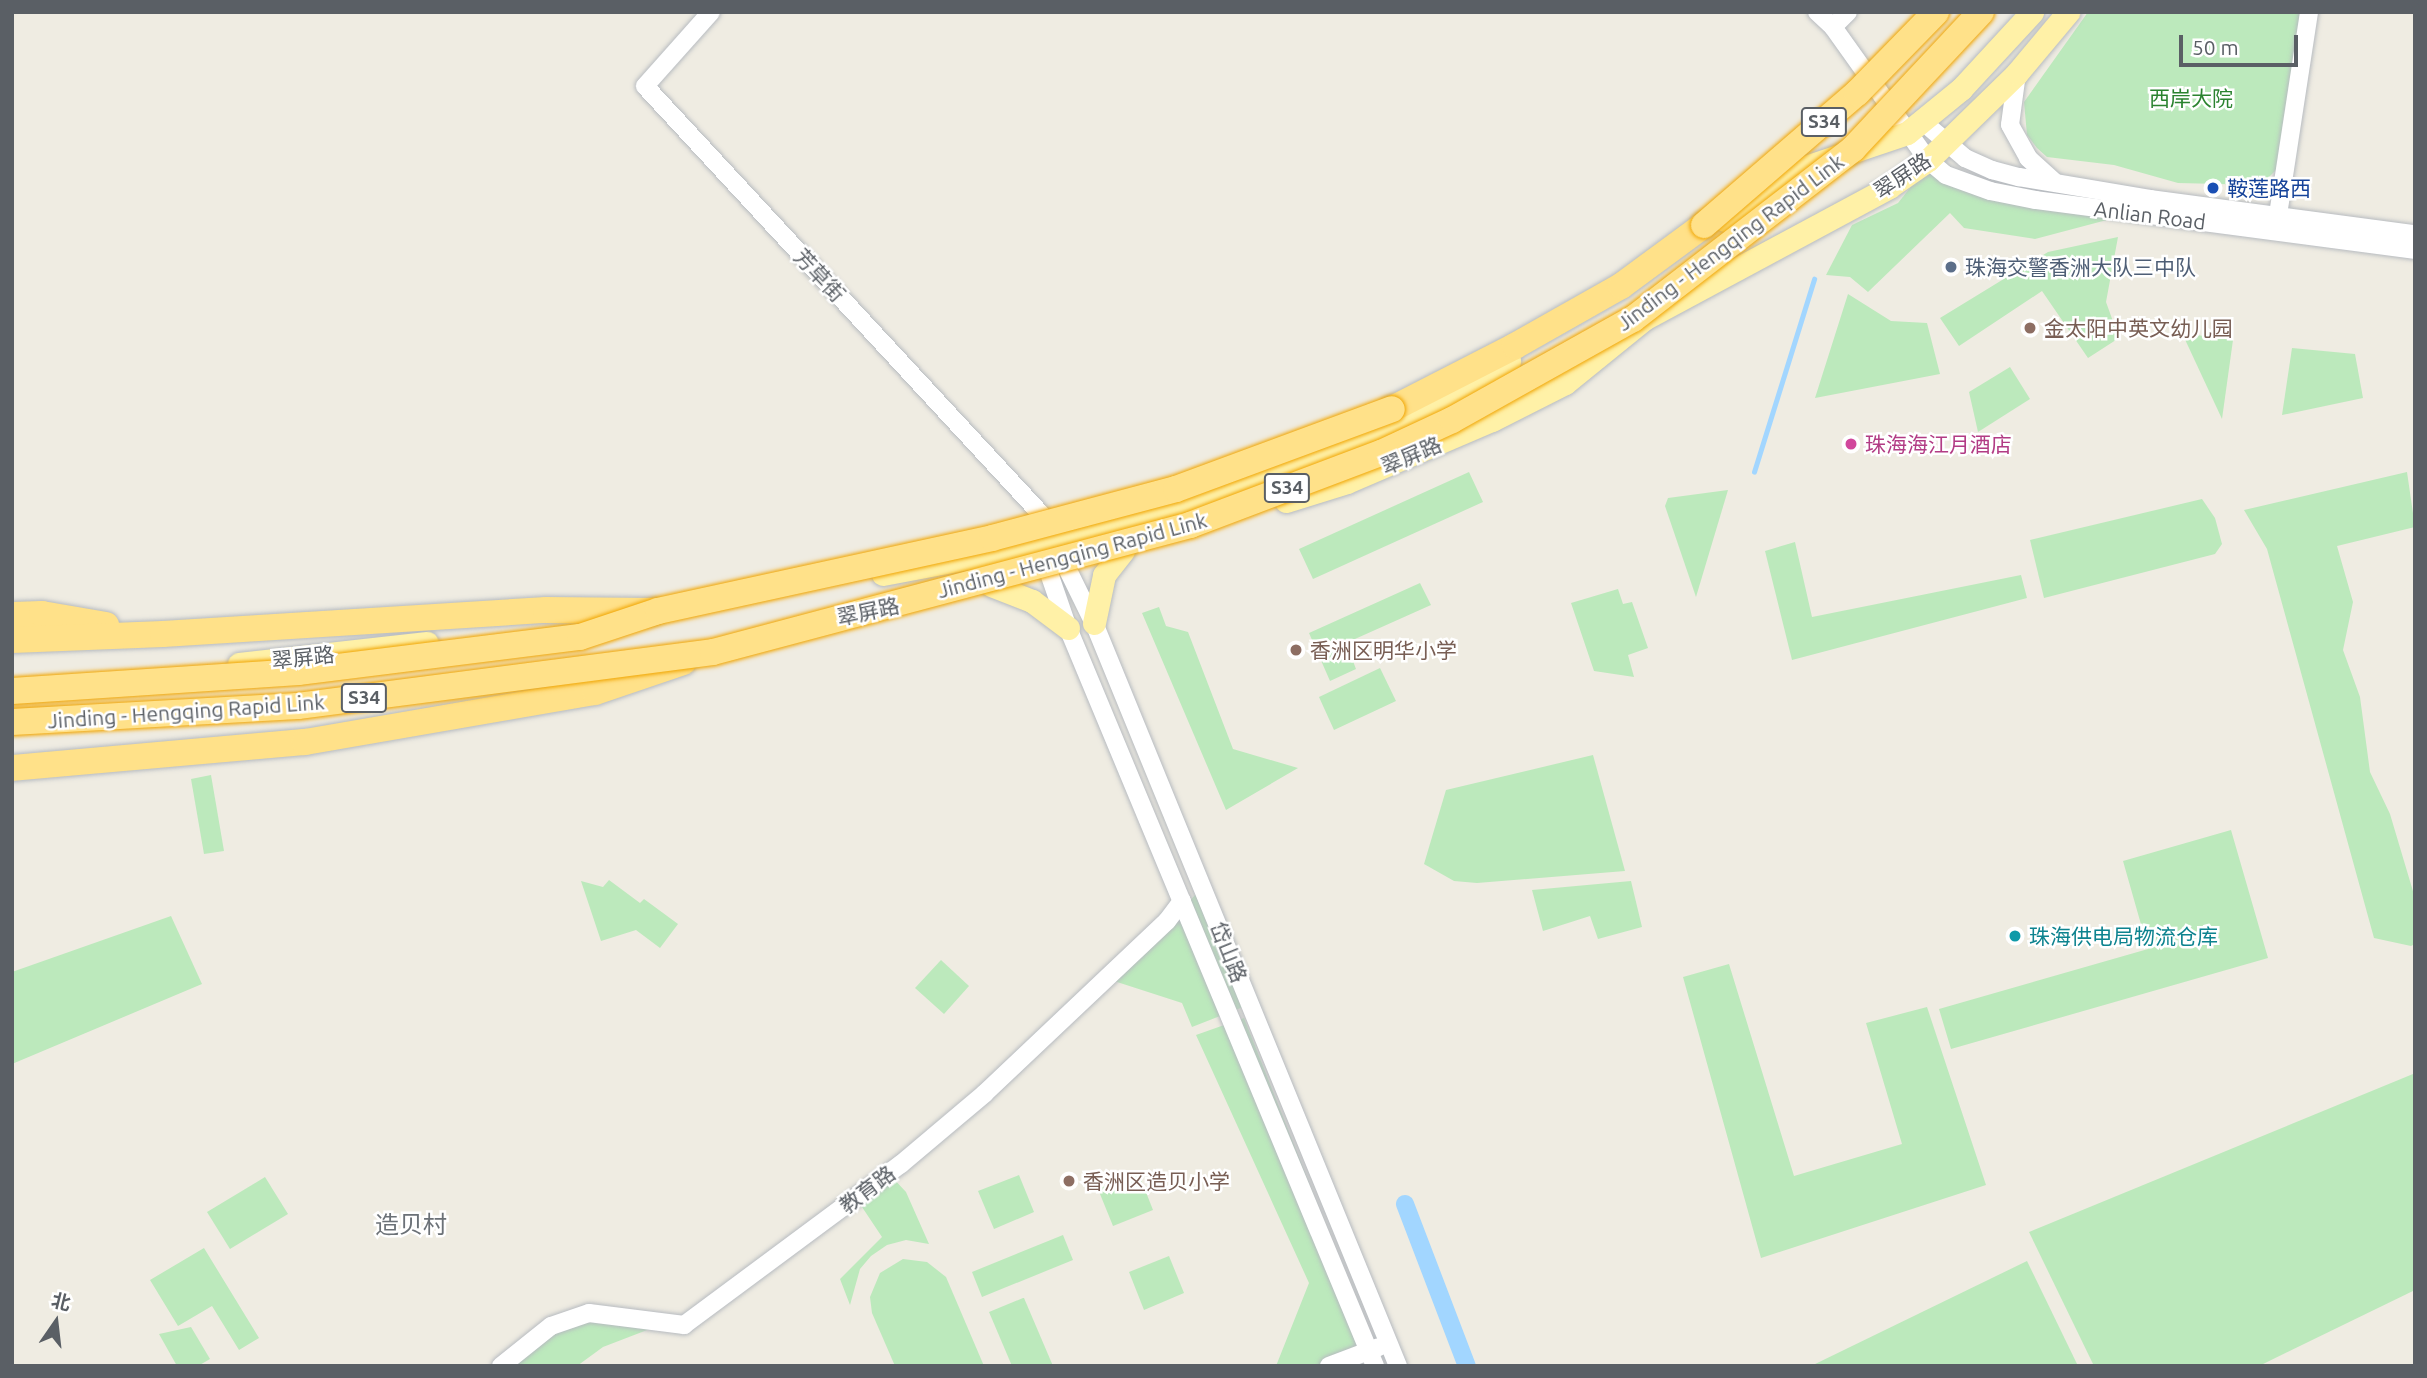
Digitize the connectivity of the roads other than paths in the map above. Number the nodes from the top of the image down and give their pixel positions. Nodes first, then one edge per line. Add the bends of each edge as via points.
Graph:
1 (711, 12) edge
2 (1817, 12) edge
3 (1848, 12) edge
4 (1936, 12) edge
5 (1981, 12) edge
6 (2032, 12) edge
7 (2068, 12) edge
8 (2309, 12) edge
9 (1833, 27) junction
10 (2017, 73) junction
11 (1914, 127) junction
12 (1946, 142) junction
13 (1928, 160) junction
14 (2058, 184) junction
15 (2277, 224) junction
16 (2415, 234) edge
17 (2415, 250) edge
18 (1046, 543) junction
19 (1123, 551) junction
20 (1059, 571) junction
21 (991, 585) junction
22 (658, 611) junction
23 (12, 615) edge
24 (1094, 623) junction
25 (1068, 628) junction
26 (163, 634) junction
27 (12, 640) edge
28 (713, 652) junction
29 (12, 683) edge
30 (12, 691) edge
31 (12, 724) edge
32 (12, 768) edge
33 (1182, 901) junction
34 (1389, 1343) junction
35 (1372, 1358) edge
36 (501, 1366) edge
37 (1329, 1366) edge
38 (1398, 1366) edge

1 - 18 street, 芳草街 via 645,86 1040,513
2 - 9 street
3 - 9 street
4 - 22 highway, Jinding - Hengqing Rapid Link / S34, bridge via 1857,93 1694,233 1621,286 1392,409 1163,492 992,538
5 - 28 highway, Jinding - Hengqing Rapid Link / S34, bridge via 1853,149 1801,192 1633,319 1452,420 1381,453 1191,525
6 - 11 main road, 翠屏路 via 1961,89
7 - 10 main road, 翠屏路
8 - 15 street
9 - 11 street
10 - 12 main road, 翠屏路
10 - 14 street via 2010,125 2028,158
11 - 12 street, Anlian Road
11 - 13 street, Anlian Road
11 - 18 main road, 翠屏路 via 1797,170 1622,291 1444,402 1185,503
12 - 13 main road, 翠屏路
12 - 14 street, Anlian Road via 1965,158 1992,170
13 - 15 street, Anlian Road via 1946,175 1990,191 2036,200
13 - 19 main road, 翠屏路 via 1889,187 1644,319 1565,383 1492,420 1348,482
14 - 15 street, Anlian Road
15 - 16 street, Anlian Road
15 - 17 street, Anlian Road
18 - 20 street, 岱山路
18 - 29 main road, 翠屏路 via 695,611 173,671
19 - 20 main road, 翠屏路
19 - 24 main road via 1104,576
20 - 21 main road, 翠屏路
20 - 24 street, 岱山路
20 - 25 street, 岱山路
21 - 25 main road via 1032,601
21 - 31 main road, 翠屏路 via 725,641 524,674 177,714
22 - 26 highway via 546,610
22 - 30 highway, Jinding - Hengqing Rapid Link / S34, bridge via 580,637 224,678
23 - 26 highway via 42,614
24 - 34 street, 岱山路
25 - 33 street, 岱山路
26 - 27 highway
28 - 31 highway, Jinding - Hengqing Rapid Link / S34, bridge via 299,706
28 - 32 highway, bridge via 595,692 305,742
33 - 35 street, 岱山路
33 - 36 street, 教育路 via 1157,931 984,1094 901,1164 684,1325 589,1313 551,1326
34 - 35 street
34 - 38 street, 岱山路
35 - 37 street

